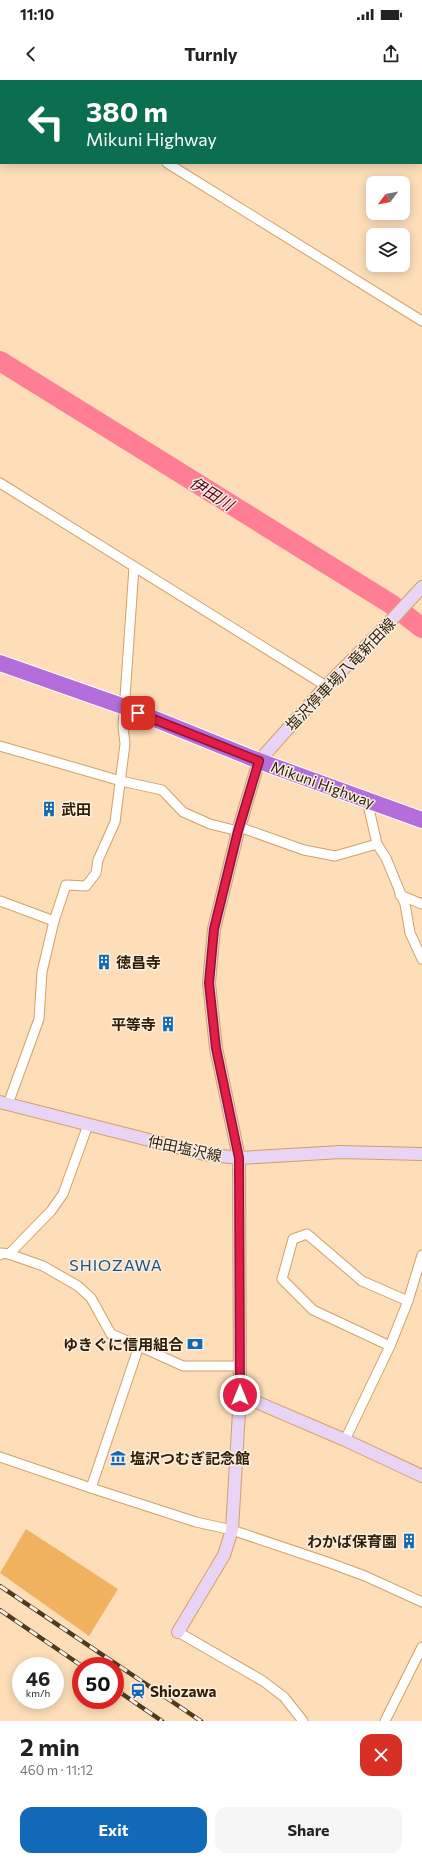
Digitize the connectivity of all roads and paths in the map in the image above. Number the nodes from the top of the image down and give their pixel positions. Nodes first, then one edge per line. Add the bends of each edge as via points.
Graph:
1 (169, 164) edge
2 (422, 321) edge
3 (0, 483) edge
4 (134, 567) junction
5 (422, 587) edge
6 (0, 662) edge
7 (326, 686) junction
8 (125, 707) junction
9 (0, 747) edge
10 (259, 761) junction
11 (121, 781) junction
12 (368, 800) junction
13 (422, 820) edge
14 (239, 829) junction
15 (377, 844) junction
16 (400, 895) junction
17 (0, 901) edge
18 (422, 904) edge
19 (54, 920) junction
20 (422, 959) edge
21 (4, 1103) edge
22 (88, 1125) junction
23 (422, 1154) edge
24 (239, 1158) junction
25 (2, 1254) edge
26 (422, 1255) edge
27 (408, 1301) junction
28 (139, 1346) junction
29 (390, 1346) junction
30 (240, 1366) junction
31 (240, 1395) junction
32 (345, 1440) junction
33 (0, 1457) edge
34 (422, 1476) edge
35 (91, 1488) junction
36 (232, 1530) junction
37 (422, 1602) edge
38 (178, 1632) joint
39 (422, 1647) edge
40 (303, 1721) edge
41 (386, 1721) edge

1 - 2 street
3 - 4 street
4 - 7 street
4 - 8 street
5 - 7 main road, 塩沢停車場八竜新田線
6 - 8 highway, Mikuni Highway
7 - 10 main road, 塩沢停車場八竜新田線
8 - 10 highway, Mikuni Highway
8 - 11 street
9 - 11 street
10 - 12 highway, Mikuni Highway
10 - 14 main road
11 - 14 street via 162,790 183,812 210,824
11 - 19 street via 115,822 98,860 96,873 86,886 66,885
12 - 13 highway, Mikuni Highway
12 - 15 street
14 - 15 street via 304,850 335,856
14 - 24 main road via 214,929 209,983 216,1048
15 - 16 street via 386,858
16 - 18 street
16 - 20 street via 405,904 410,933
17 - 19 street
19 - 21 street via 42,972 39,1019
21 - 22 main road, 仲田塩沢線
22 - 24 main road, 仲田塩沢線 via 204,1154
22 - 25 street via 63,1194 51,1211
23 - 24 main road, 仲田塩沢線 via 341,1152
24 - 30 main road
25 - 28 street via 43,1266 78,1286 91,1298 111,1334
26 - 27 street
27 - 29 street
27 - 29 street via 362,1281 307,1234 293,1239 282,1279 313,1310
28 - 30 street via 184,1366
28 - 35 street
29 - 32 street
30 - 31 main road
31 - 32 main road
31 - 36 main road
32 - 34 main road
33 - 35 street
35 - 36 street via 196,1522
36 - 37 street via 365,1576
36 - 38 main road via 224,1555
38 - 40 street via 263,1681 284,1697
39 - 41 street

